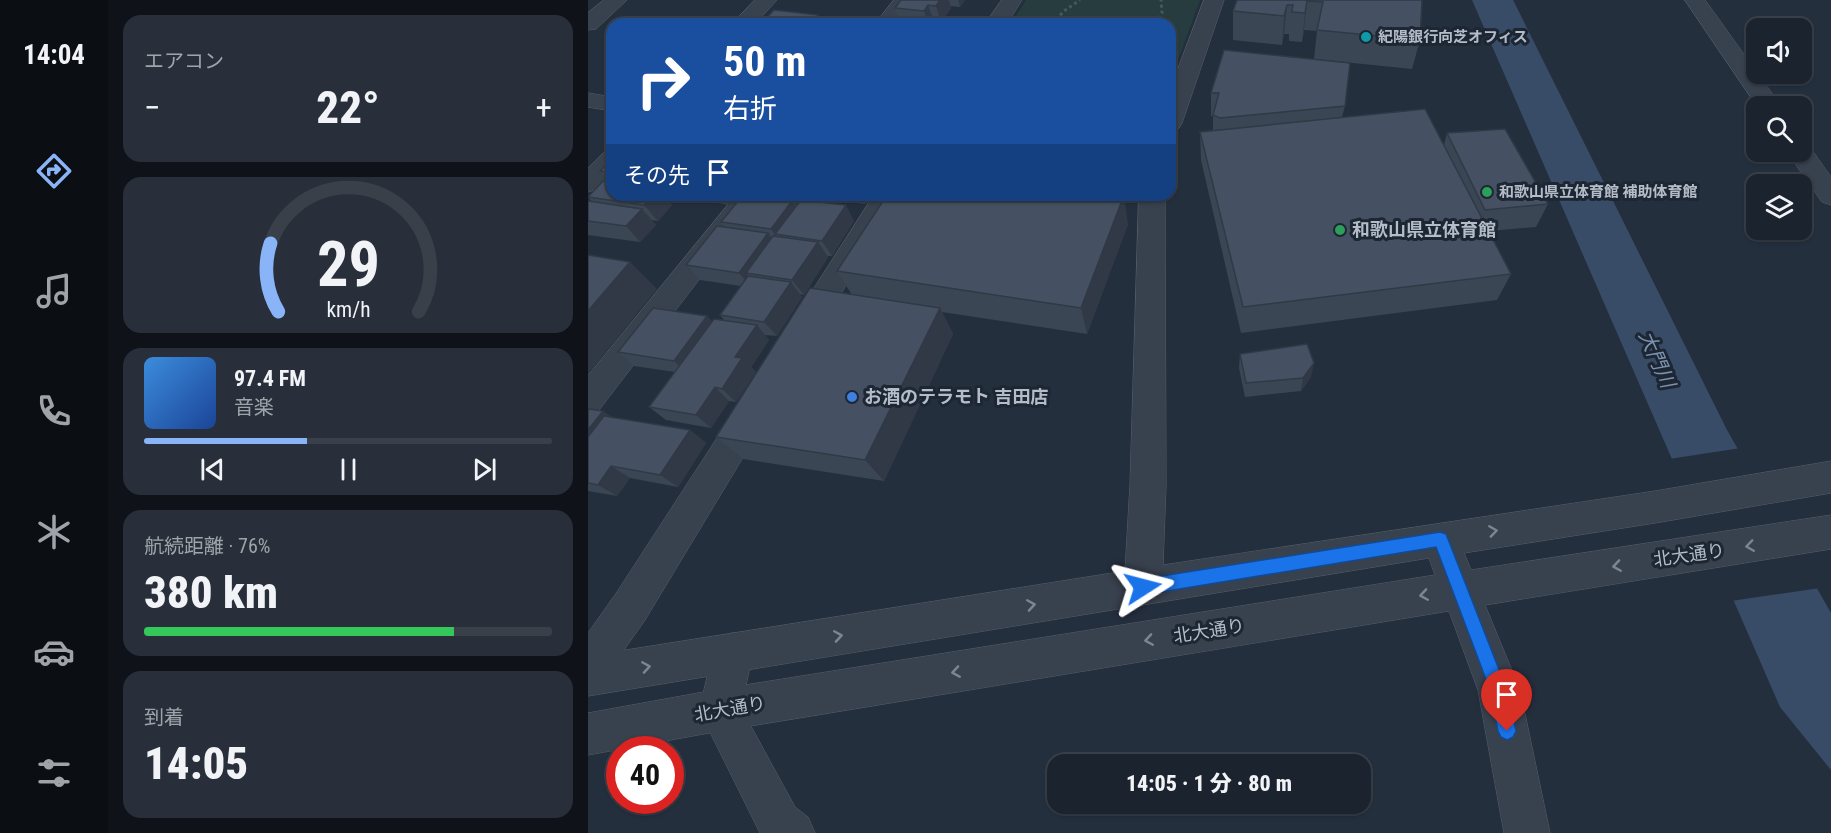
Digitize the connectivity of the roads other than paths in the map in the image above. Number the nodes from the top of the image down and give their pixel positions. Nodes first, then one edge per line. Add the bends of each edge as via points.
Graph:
1 (617, 0) edge
2 (767, 0) edge
3 (905, 0) edge
4 (1012, 0) edge
5 (1214, 0) edge
6 (1695, 0) edge
7 (749, 18) edge
8 (891, 18) edge
9 (1000, 18) edge
10 (588, 24) edge
11 (1762, 96) edge
12 (588, 100) edge
13 (606, 103) edge
14 (1176, 106) edge
15 (1807, 162) edge
16 (606, 165) edge
17 (588, 183) edge
18 (1831, 196) edge
19 (746, 201) edge
20 (883, 201) edge
21 (1152, 201) edge
22 (787, 356) edge
23 (768, 386) edge
24 (588, 400) edge
25 (1831, 477) edge
26 (1820, 534) edge
27 (1440, 539) junction
28 (1143, 587) junction
29 (1460, 590) junction
30 (733, 653) junction
31 (588, 667) edge
32 (588, 676) edge
33 (720, 710) junction
34 (588, 734) edge
35 (792, 833) edge
36 (1527, 833) edge

1 - 10 street
2 - 7 street
3 - 8 street
4 - 9 street
5 - 14 street
6 - 11 street
12 - 13 street
15 - 18 street
16 - 17 street
19 - 24 street
20 - 22 street
21 - 28 street
23 - 31 street via 631,606
27 -> 25 street
26 -> 29 street, 北大通り
27 - 28 street
27 - 29 street
30 -> 28 street
29 -> 33 street, 北大通り
29 - 36 street via 1499,690
32 -> 30 street
30 - 33 street
33 - 34 street, 北大通り
33 - 35 street via 779,823

